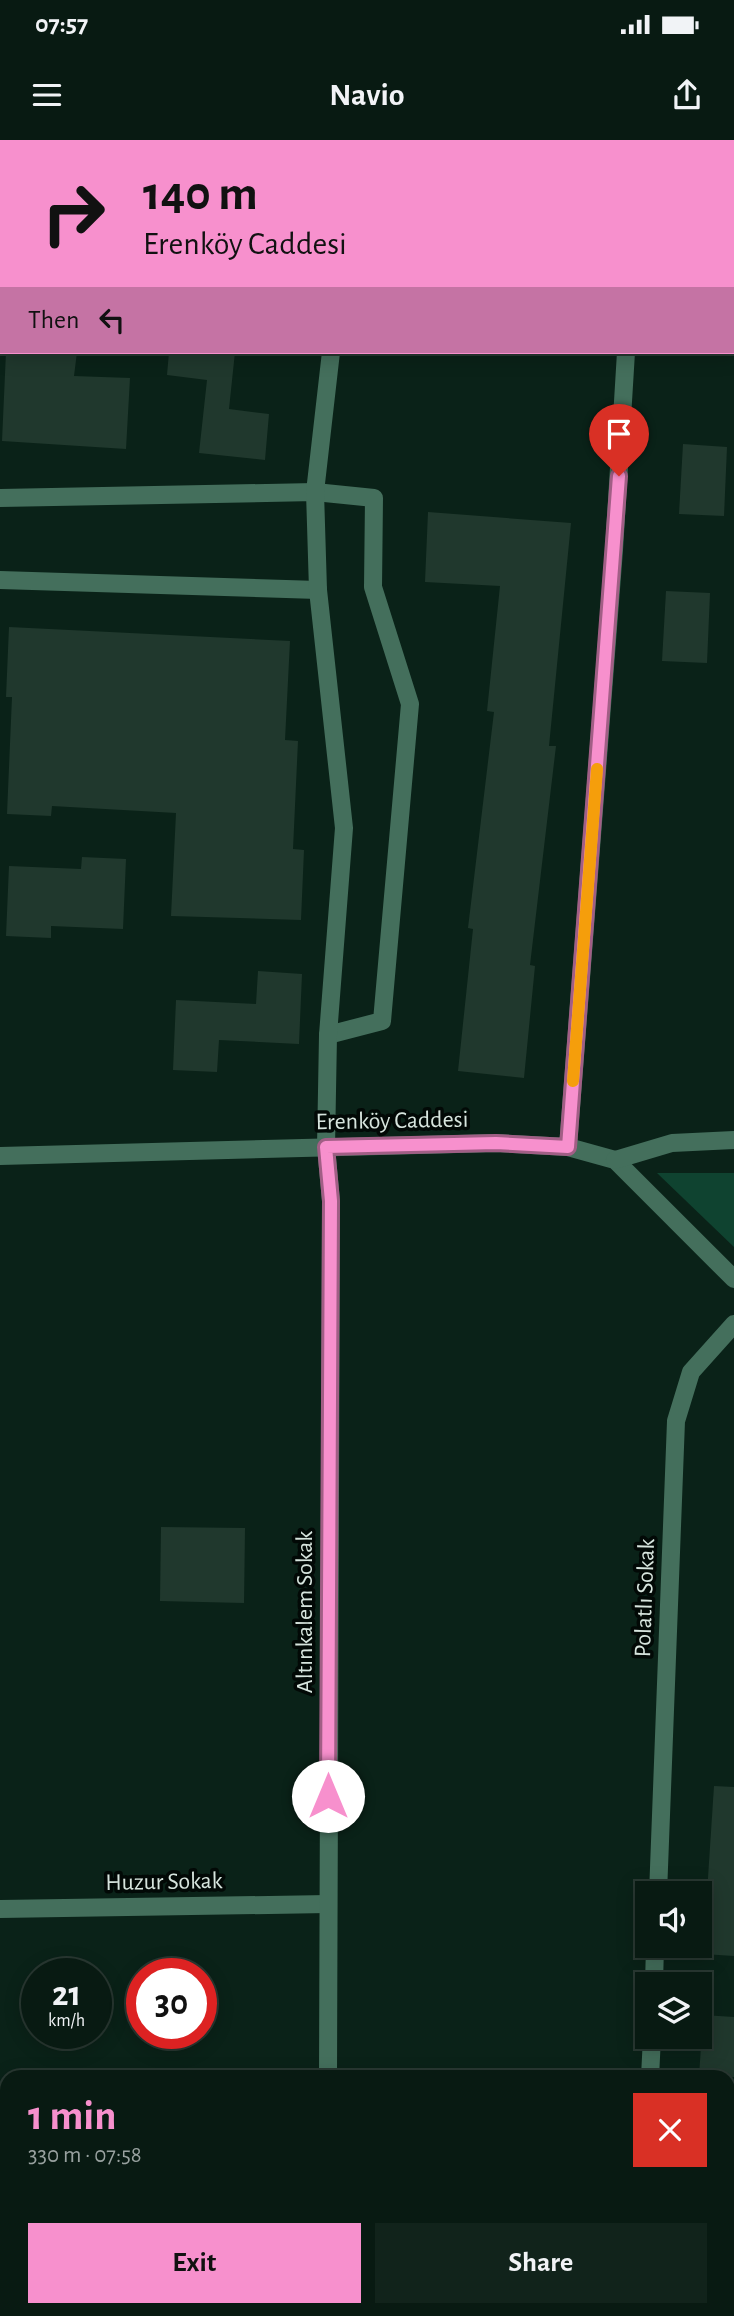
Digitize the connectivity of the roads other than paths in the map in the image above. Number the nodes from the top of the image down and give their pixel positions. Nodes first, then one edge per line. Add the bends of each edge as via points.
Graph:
1 (331, 354) edge
2 (626, 354) edge
3 (315, 492) junction
4 (0, 498) edge
5 (0, 580) edge
6 (318, 590) junction
7 (328, 1035) junction
8 (734, 1140) edge
9 (326, 1147) junction
10 (568, 1147) junction
11 (0, 1156) edge
12 (615, 1160) junction
13 (734, 1279) edge
14 (734, 1324) edge
15 (658, 1881) edge
16 (328, 1904) junction
17 (0, 1909) edge
18 (651, 2049) edge
19 (328, 2070) edge
20 (650, 2070) edge

1 - 3 street, Altınkalem Sokak
2 - 10 street
3 - 4 street
3 - 6 street, Altınkalem Sokak
3 - 7 street via 374,498 373,586 410,704 382,1021
5 - 6 street
6 - 7 street, Altınkalem Sokak via 344,828
7 - 9 street, Altınkalem Sokak
8 - 12 street via 672,1143
9 - 10 street, Erenköy Caddesi via 496,1143
9 - 11 street, Erenköy Caddesi
9 - 16 street, Altınkalem Sokak via 331,1201
10 - 12 street, Erenköy Caddesi
12 - 13 street, Erenköy Caddesi
14 - 15 street, Polatlı Sokak via 691,1372 676,1421
16 - 17 street, Huzur Sokak
16 - 19 street, Altınkalem Sokak
18 - 20 street

